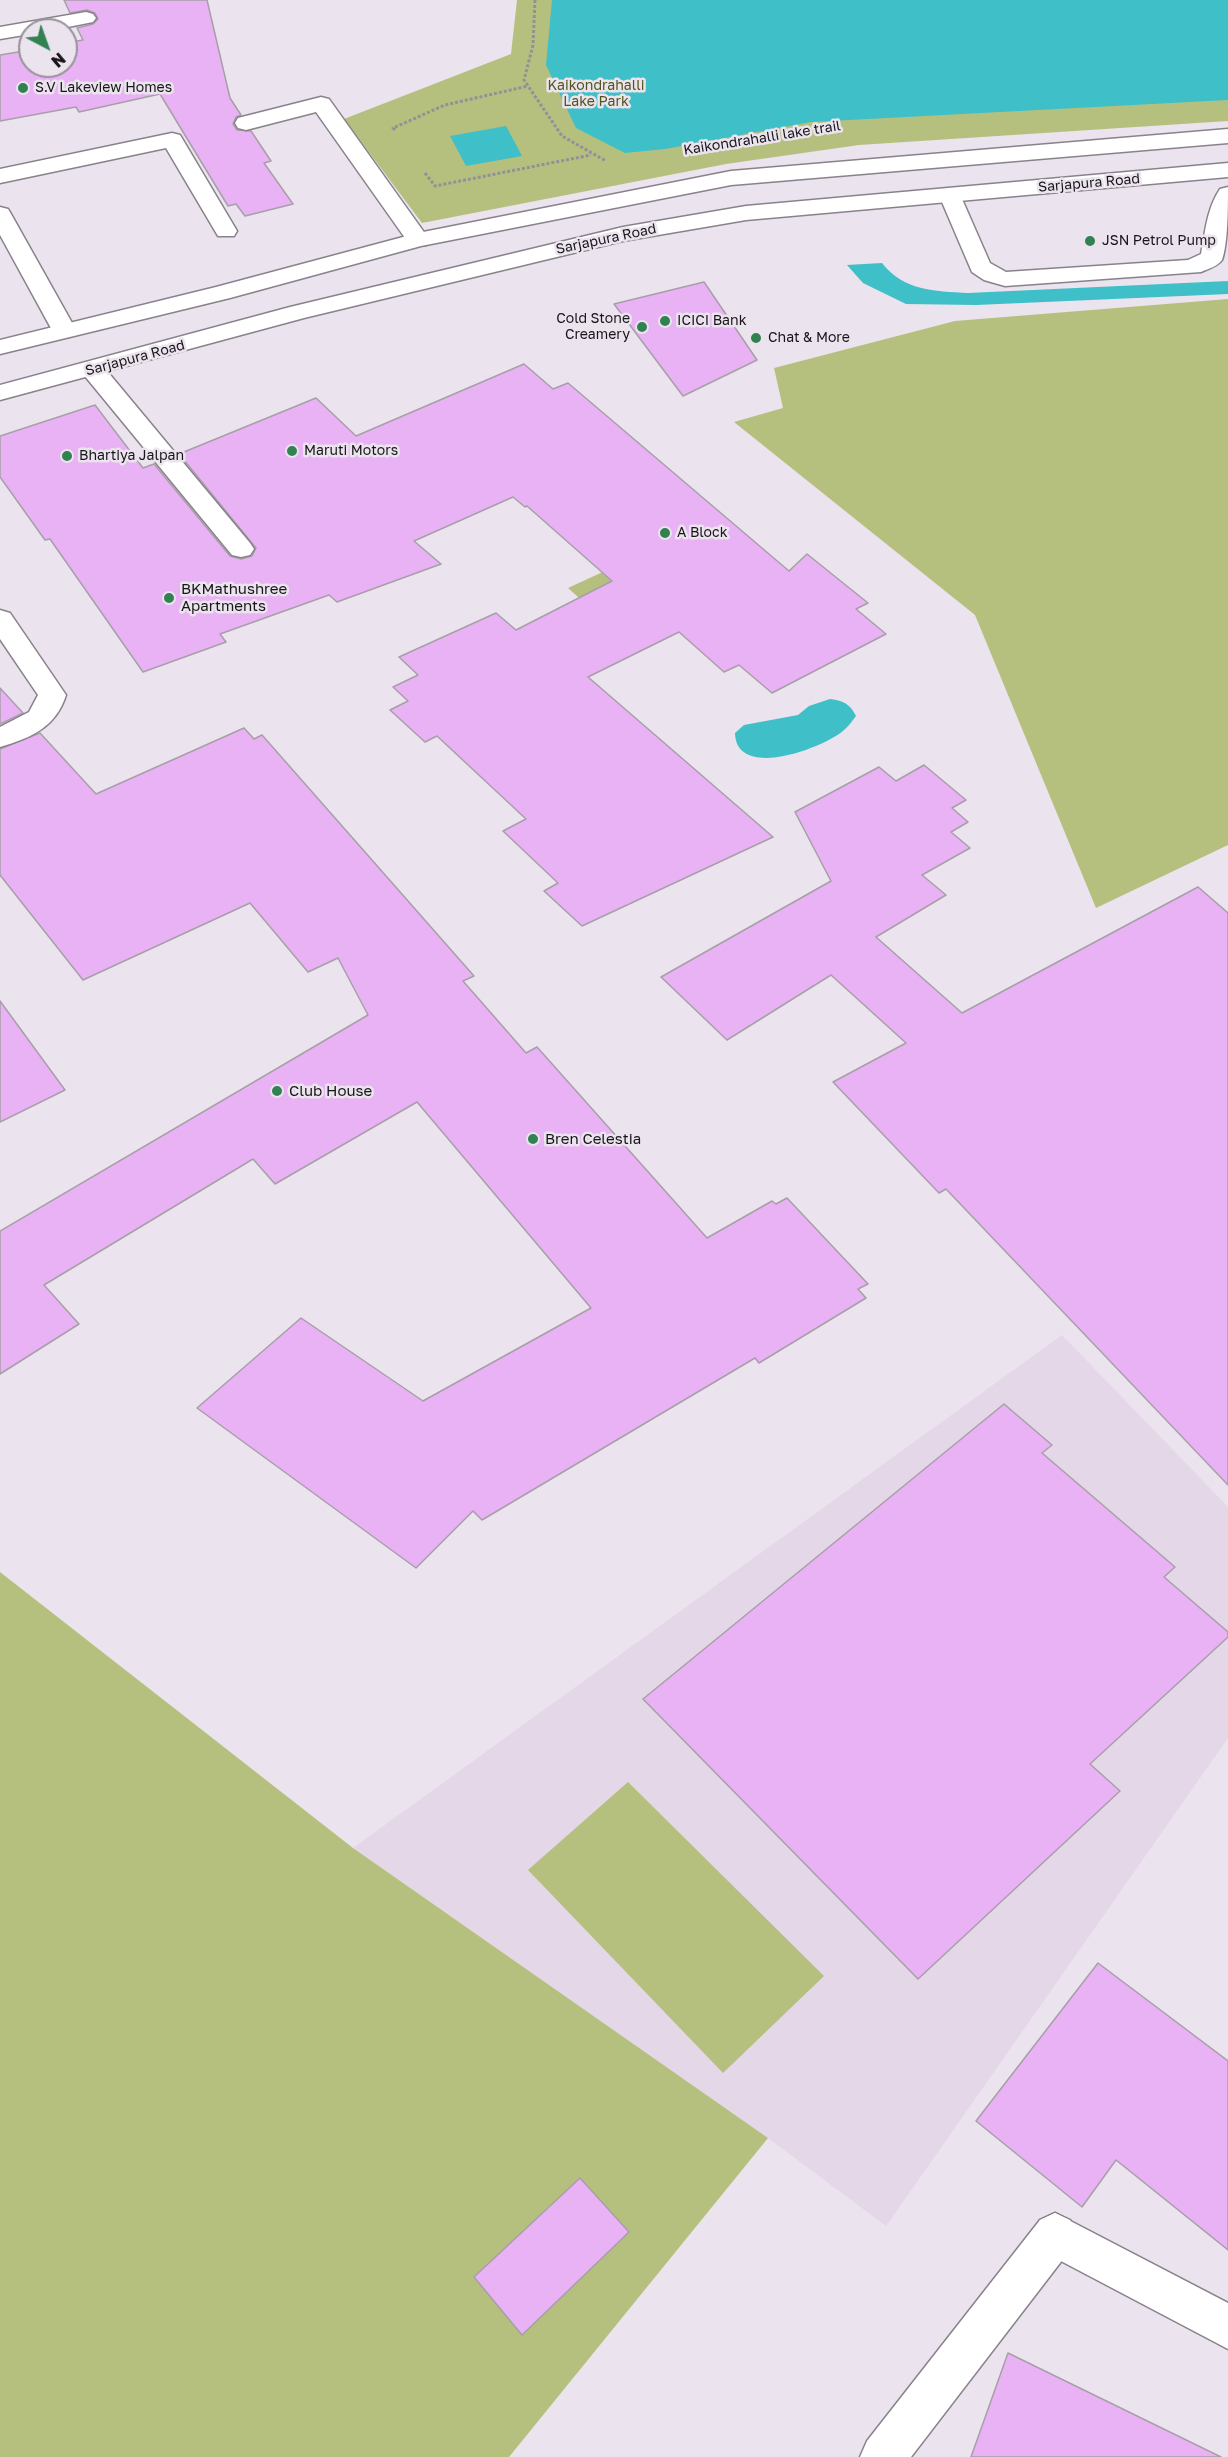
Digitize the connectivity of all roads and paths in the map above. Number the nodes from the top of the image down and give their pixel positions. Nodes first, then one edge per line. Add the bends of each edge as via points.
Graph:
1 (535, 0) edge
2 (86, 18) dead end
3 (0, 33) edge
4 (528, 86) junction
5 (246, 123) dead end
6 (399, 136) dead end
7 (1228, 136) edge
8 (592, 154) junction
9 (613, 161) dead end
10 (1228, 170) edge
11 (424, 171) dead end
12 (0, 176) edge
13 (1228, 194) edge
14 (950, 195) junction
15 (0, 214) edge
16 (226, 231) dead end
17 (418, 240) junction
18 (64, 330) junction
19 (0, 347) edge
20 (93, 370) junction
21 (0, 393) edge
22 (241, 549) dead end
23 (0, 619) edge
24 (0, 737) edge
25 (1228, 2327) edge
26 (883, 2457) edge

1 - 4 path via 534,45 524,80
2 - 3 main road
4 - 6 path via 445,105 393,128
4 - 8 path via 562,136
5 - 17 main road via 321,104
7 - 17 main road via 731,178
8 - 9 path via 602,161
8 - 11 path via 435,186
10 - 14 main road, Sarjapura Road
12 - 16 main road via 172,140
13 - 14 main road via 1214,252 1207,263 1005,279 980,267
14 - 20 main road, Sarjapura Road via 746,213 597,239 298,312
15 - 18 main road
17 - 18 main road via 222,293
18 - 19 main road
20 - 21 main road, Sarjapura Road
20 - 22 main road
23 - 24 main road via 52,695 50,706 38,722
25 - 26 main road via 1055,2235

